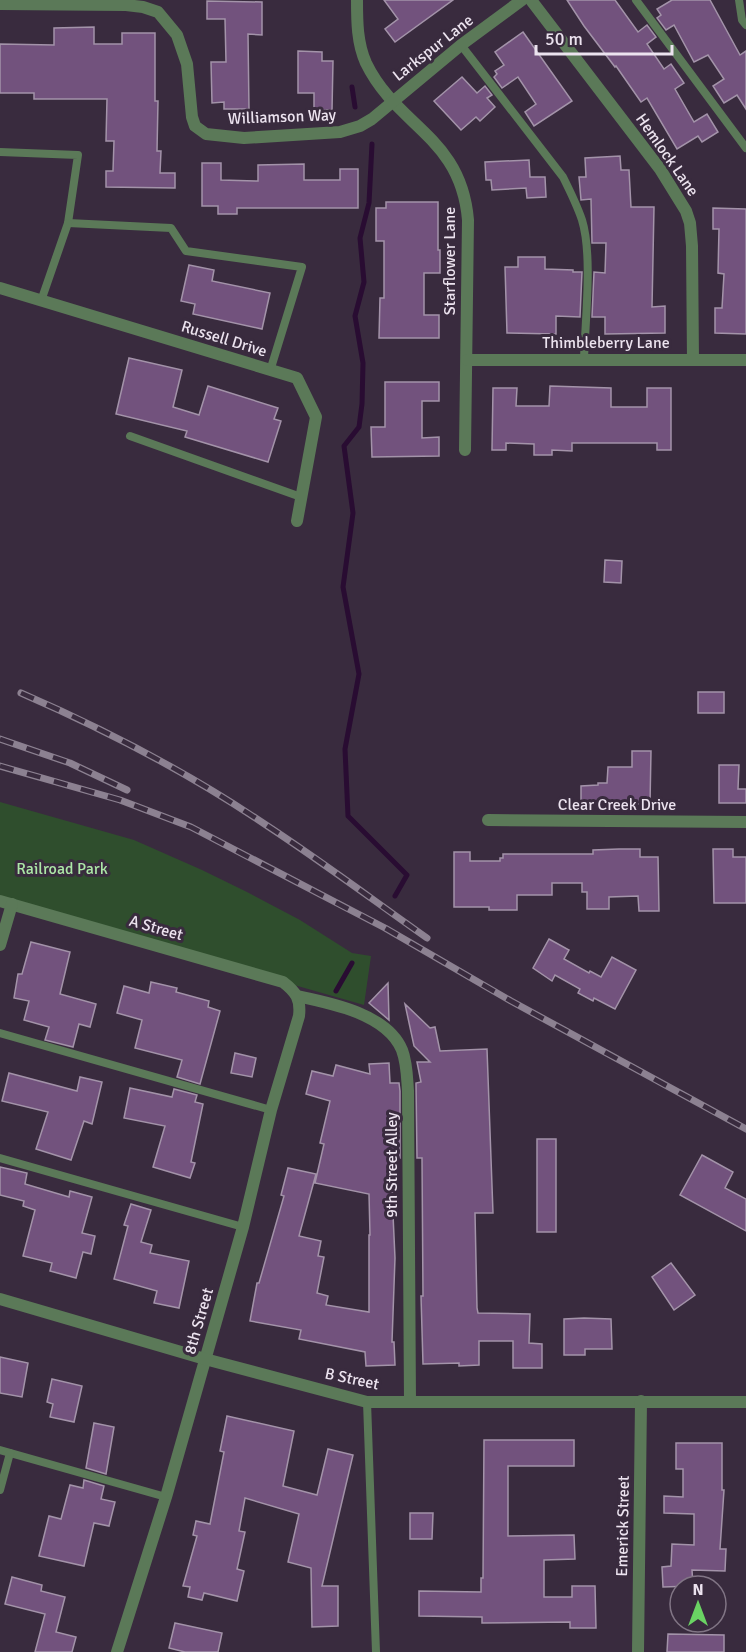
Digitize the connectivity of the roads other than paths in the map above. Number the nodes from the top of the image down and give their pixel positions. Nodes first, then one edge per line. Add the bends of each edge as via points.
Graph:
1 (357, 0) edge
2 (522, 0) edge
3 (531, 0) edge
4 (636, 0) edge
5 (739, 0) edge
6 (0, 4) edge
7 (746, 25) edge
8 (461, 45) junction
9 (393, 100) junction
10 (746, 148) edge
11 (0, 152) edge
12 (69, 223) junction
13 (0, 288) edge
14 (41, 301) junction
15 (467, 360) junction
16 (584, 360) junction
17 (693, 360) junction
18 (746, 360) edge
19 (270, 371) junction
20 (130, 436) dead end
21 (465, 450) dead end
22 (301, 496) junction
23 (297, 521) dead end
24 (488, 820) dead end
25 (746, 822) edge
26 (6, 902) edge
27 (0, 945) edge
28 (297, 996) junction
29 (0, 1033) edge
30 (271, 1110) junction
31 (0, 1158) edge
32 (243, 1227) junction
33 (0, 1299) edge
34 (205, 1359) junction
35 (641, 1401) junction
36 (367, 1402) junction
37 (410, 1402) junction
38 (746, 1402) edge
39 (0, 1450) edge
40 (10, 1453) junction
41 (0, 1490) edge
42 (166, 1497) junction
43 (117, 1652) edge
44 (376, 1652) edge
45 (638, 1652) edge

1 - 9 street, Starflower Lane via 357,25 366,62
2 - 8 street, Larkspur Lane
3 - 17 street, Hemlock Lane via 660,169 686,211 693,246
4 - 10 lane
5 - 7 lane
6 - 9 street, Williamson Way via 126,5 158,12 183,48 192,117 195,126 206,134 244,138 340,132 372,119
8 - 9 street, Larkspur Lane
8 - 16 lane via 564,177 576,206 587,256
9 - 15 street, Starflower Lane via 449,160 466,199
11 - 12 lane via 78,155
12 - 14 lane
12 - 19 lane via 171,228 186,251 302,267
13 - 14 street, Russell Drive
14 - 19 street, Russell Drive
15 - 16 street, Thimbleberry Lane
15 - 21 street, Starflower Lane
16 - 17 street, Thimbleberry Lane
17 - 18 street, Thimbleberry Lane
19 - 22 street, Russell Drive via 297,378 316,417
20 - 22 lane
22 - 23 street, Russell Drive
24 - 25 street, Clear Creek Drive
26 - 27 street
26 - 28 street, A Street via 272,978 283,982
28 - 30 street, 8th Street via 299,1016
28 - 37 street, 9th Street Alley via 344,1007 386,1028 401,1048 406,1063
29 - 30 lane
30 - 32 street, 8th Street
31 - 32 lane
32 - 34 street, 8th Street
33 - 34 street, B Street
34 - 36 street, B Street
34 - 42 street, 8th Street
35 - 37 street, B Street
35 - 38 street, B Street
35 - 45 street, Emerick Street
36 - 37 street, B Street
36 - 44 lane
39 - 40 lane
40 - 41 lane
40 - 42 lane
42 - 43 street, 8th Street

